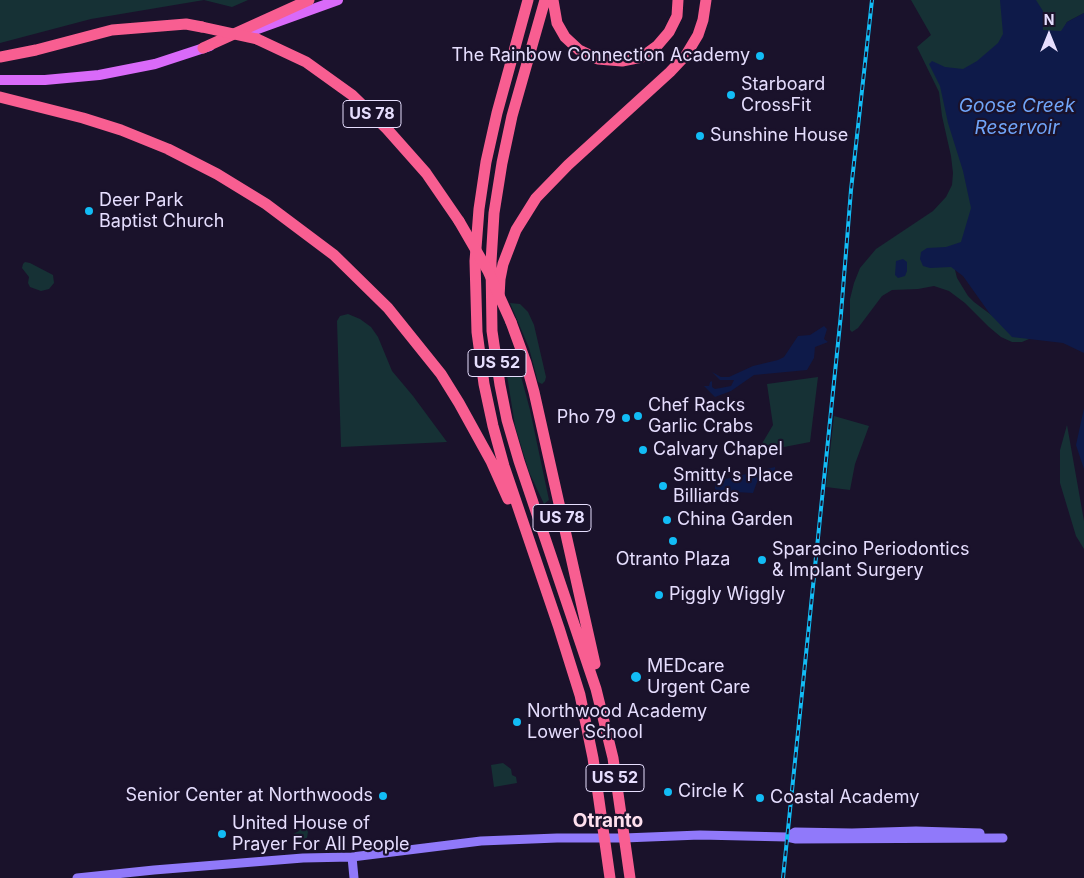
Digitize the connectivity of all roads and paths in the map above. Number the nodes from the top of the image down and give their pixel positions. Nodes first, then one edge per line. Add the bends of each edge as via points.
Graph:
1 (309, 0) edge
2 (338, 0) edge
3 (528, 0) edge
4 (544, 0) edge
5 (552, 0) edge
6 (678, 0) edge
7 (706, 0) edge
8 (203, 48) junction
9 (0, 57) edge
10 (0, 80) edge
11 (0, 97) edge
12 (506, 413) junction
13 (540, 572) junction
14 (603, 717) junction
15 (787, 837) junction
16 (605, 838) junction
17 (624, 838) junction
18 (352, 857) junction
19 (77, 878) edge
20 (354, 878) edge
21 (610, 878) edge
22 (630, 878) edge

1 - 8 highway
2 - 8 main road
3 - 13 highway, US 52 via 486,162 476,261 477,332 493,426
4 - 12 highway, US 52 via 512,116 494,213 492,331
5 - 6 highway via 564,37 579,50 598,59 622,61 642,57 657,46 677,16
7 - 12 highway via 704,20 686,56 568,165 536,198 516,230 503,264 498,304
8 - 10 main road via 154,64 99,75
9 - 14 highway, US 78, bridge via 112,30 186,24 202,26 257,38 306,62 352,95 387,129 459,221 488,271 511,322 528,370 546,445 598,679
11 - 13 highway, US 78 via 83,118 168,149 266,204 334,255 388,308 441,374 491,461
12 - 14 highway, US 52
13 - 16 highway, US 52 via 580,695
14 - 17 highway, US 52 via 613,758
15 - 15 street via 796,839 1003,838 975,832 916,831 795,832
15 - 17 street via 700,834
16 - 17 street
16 - 18 street via 481,841
16 - 21 highway, US 52
17 - 22 highway, US 52
18 - 19 street via 303,858
18 - 20 street

